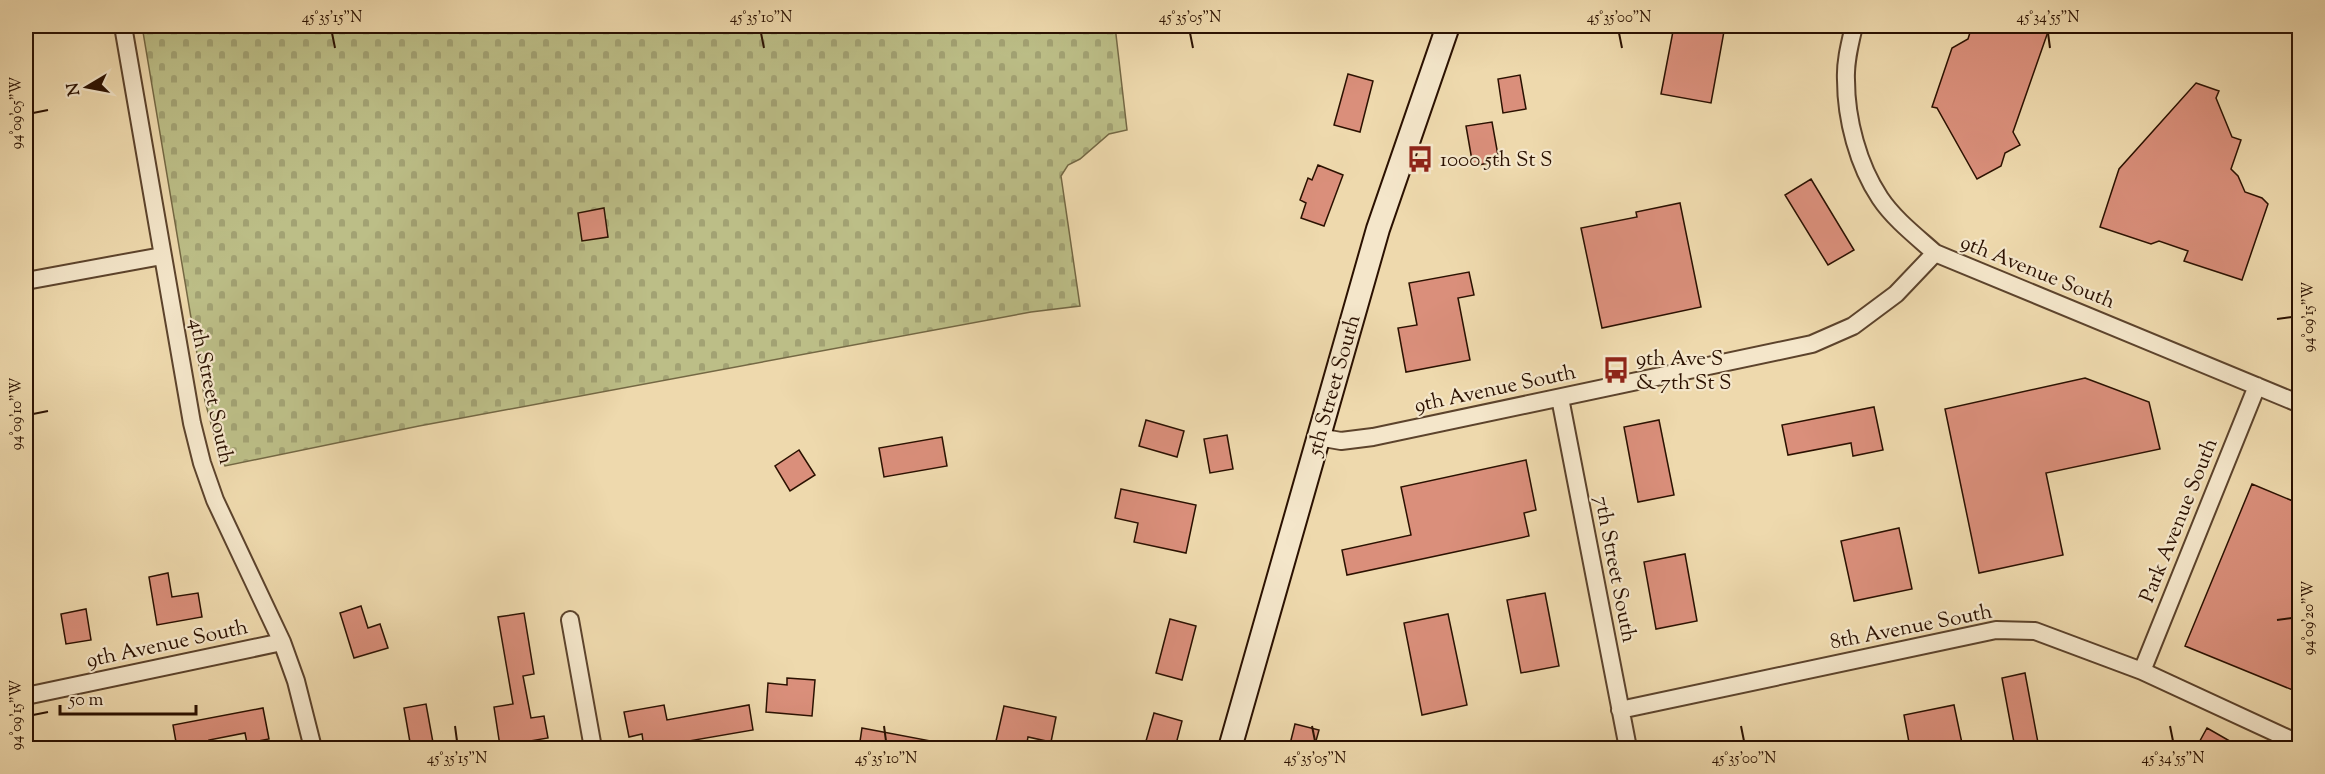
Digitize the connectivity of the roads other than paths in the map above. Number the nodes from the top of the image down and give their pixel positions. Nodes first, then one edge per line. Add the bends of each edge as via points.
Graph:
1 (123, 26) edge
2 (1448, 26) edge
3 (1854, 26) edge
4 (1935, 253) junction
5 (162, 256) junction
6 (26, 281) edge
7 (2257, 386) junction
8 (1560, 398) junction
9 (2300, 404) edge
10 (1318, 437) junction
11 (570, 620) dead end
12 (282, 642) junction
13 (2142, 671) junction
14 (26, 696) edge
15 (1620, 710) junction
16 (2300, 744) edge
17 (313, 748) edge
18 (593, 748) edge
19 (1230, 748) edge
20 (1628, 748) edge

1 - 5 street, 4th Street South
2 - 10 street, 5th Street South via 1378,229
3 - 4 street via 1846,80 1851,122 1862,163 1880,198
4 - 7 street, 9th Avenue South
4 - 8 street, 9th Avenue South via 1896,294 1853,326 1812,344
5 - 6 street
5 - 12 street, 4th Street South via 202,463 215,500
7 - 9 street, 9th Avenue South
7 - 13 street, Park Avenue South
8 - 10 street, 9th Avenue South via 1373,437 1341,441
8 - 15 street, 7th Street South
10 - 19 street, 5th Street South
11 - 18 street
12 - 14 street, 9th Avenue South
12 - 17 street, 4th Street South
13 - 15 street, 8th Avenue South via 2035,631 1996,630
13 - 16 street, 8th Avenue South
15 - 20 street, 7th Street South

